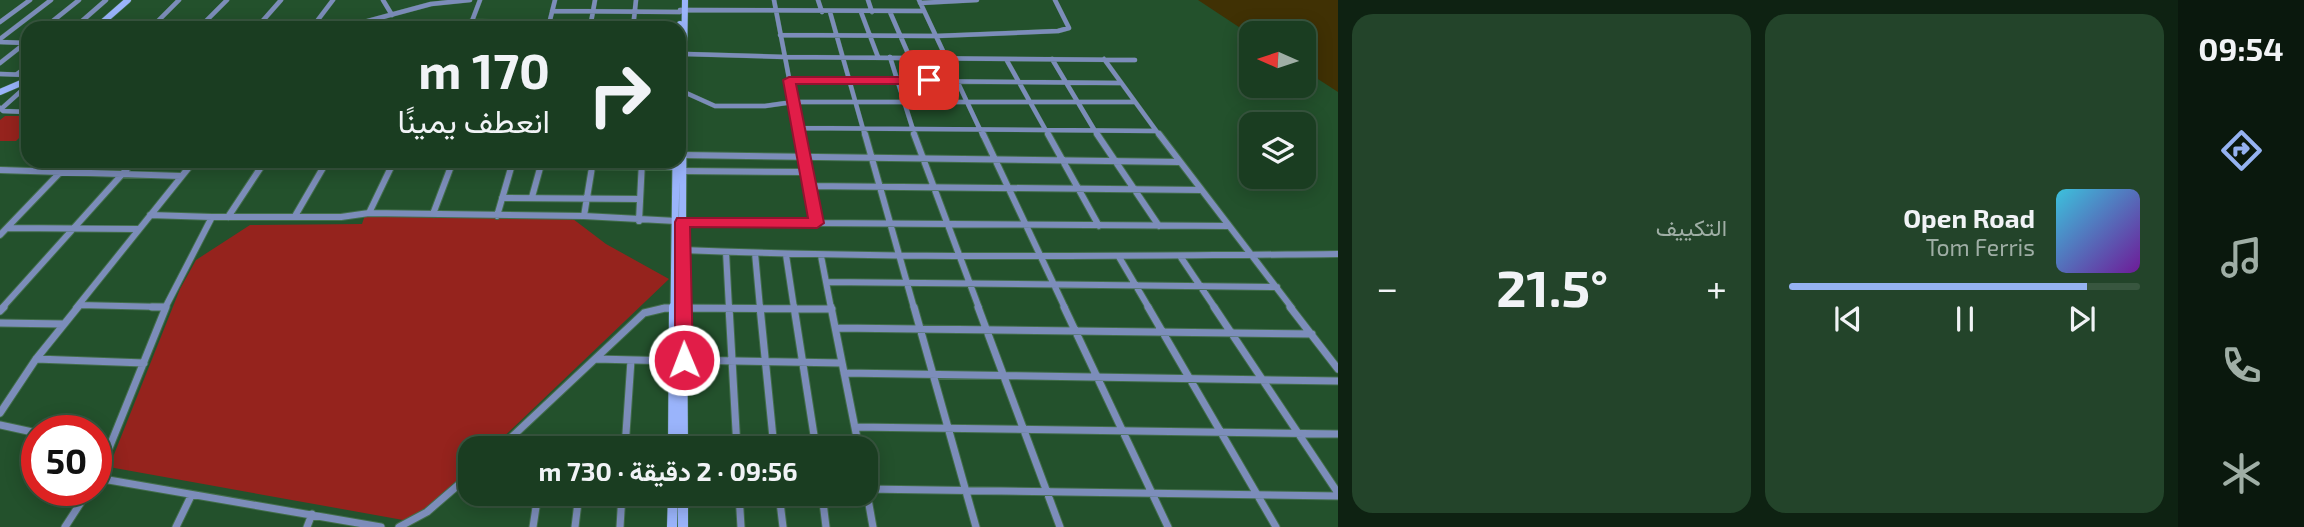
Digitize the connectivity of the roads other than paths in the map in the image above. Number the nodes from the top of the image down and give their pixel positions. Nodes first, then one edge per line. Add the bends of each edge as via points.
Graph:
1 (30, 0) edge
2 (51, 0) edge
3 (79, 0) edge
4 (106, 0) edge
5 (128, 0) edge
6 (179, 0) edge
7 (227, 0) edge
8 (281, 0) edge
9 (333, 0) edge
10 (383, 0) edge
11 (470, 0) edge
12 (480, 0) edge
13 (555, 0) edge
14 (595, 0) edge
15 (636, 0) edge
16 (682, 0) edge
17 (742, 0) edge
18 (774, 0) edge
19 (818, 0) edge
20 (868, 0) edge
21 (977, 0) edge
22 (1055, 0) edge
23 (433, 2) edge
24 (920, 2) edge
25 (552, 11) junction
26 (593, 11) junction
27 (681, 11) junction
28 (744, 11) junction
29 (775, 11) junction
30 (924, 11) junction
31 (635, 12) junction
32 (826, 12) junction
33 (861, 12) junction
34 (872, 12) junction
35 (890, 12) junction
36 (392, 15) junction
37 (25, 21) edge
38 (53, 21) edge
39 (82, 21) edge
40 (104, 21) edge
41 (158, 21) edge
42 (206, 21) edge
43 (262, 21) edge
44 (317, 21) edge
45 (374, 21) edge
46 (472, 21) edge
47 (550, 21) edge
48 (591, 21) edge
49 (634, 21) edge
50 (681, 21) edge
51 (0, 22) edge
52 (21, 24) edge
53 (780, 35) junction
54 (837, 35) junction
55 (870, 36) junction
56 (901, 36) junction
57 (936, 36) junction
58 (0, 41) edge
59 (21, 42) edge
60 (21, 47) edge
61 (686, 56) edge
62 (785, 57) junction
63 (841, 57) junction
64 (878, 57) junction
65 (890, 57) junction
66 (910, 58) junction
67 (946, 58) junction
68 (1006, 59) junction
69 (1104, 59) junction
70 (1052, 60) junction
71 (1135, 60) dead end
72 (0, 63) edge
73 (21, 71) edge
74 (0, 74) edge
75 (17, 74) junction
76 (21, 77) edge
77 (789, 80) junction
78 (848, 80) junction
79 (897, 80) junction
80 (956, 80) junction
81 (1018, 81) junction
82 (1067, 81) junction
83 (21, 83) edge
84 (1120, 83) junction
85 (21, 88) edge
86 (0, 92) edge
87 (686, 93) edge
88 (902, 101) junction
89 (793, 102) junction
90 (854, 102) junction
91 (967, 102) junction
92 (1134, 102) junction
93 (1030, 103) junction
94 (1079, 103) junction
95 (1, 111) edge
96 (21, 112) edge
97 (798, 128) junction
98 (862, 129) junction
99 (913, 130) junction
100 (981, 131) junction
101 (1046, 131) junction
102 (1095, 131) junction
103 (1156, 131) junction
104 (804, 157) junction
105 (870, 158) junction
106 (923, 158) junction
107 (994, 159) junction
108 (1062, 160) junction
109 (1117, 162) junction
110 (1179, 162) junction
111 (686, 163) edge
112 (686, 163) edge
113 (65, 168) edge
114 (128, 168) edge
115 (188, 168) edge
116 (260, 168) edge
117 (323, 168) edge
118 (391, 168) edge
119 (450, 168) edge
120 (511, 168) edge
121 (540, 168) edge
122 (593, 168) edge
123 (642, 168) edge
124 (679, 168) edge
125 (0, 170) edge
126 (61, 172) junction
127 (806, 172) junction
128 (122, 175) junction
129 (181, 176) junction
130 (809, 187) junction
131 (878, 187) junction
132 (934, 188) junction
133 (1008, 188) junction
134 (1079, 190) junction
135 (1134, 190) junction
136 (1201, 191) junction
137 (532, 197) junction
138 (589, 197) junction
139 (502, 198) junction
140 (640, 199) junction
141 (369, 213) junction
142 (433, 214) junction
143 (150, 215) junction
144 (295, 216) junction
145 (497, 216) junction
146 (584, 216) junction
147 (212, 217) junction
148 (228, 217) junction
149 (639, 221) junction
150 (679, 221) junction
151 (817, 223) junction
152 (889, 224) junction
153 (947, 225) junction
154 (1026, 225) junction
155 (1099, 226) junction
156 (1159, 226) junction
157 (1228, 226) junction
158 (7, 228) junction
159 (73, 229) junction
160 (138, 229) junction
161 (0, 235) edge
162 (682, 250) junction
163 (726, 252) junction
164 (755, 253) junction
165 (1338, 254) edge
166 (786, 255) junction
167 (1251, 255) junction
168 (821, 256) junction
169 (1180, 256) junction
170 (899, 257) junction
171 (960, 257) junction
172 (1119, 257) junction
173 (1041, 258) junction
174 (827, 282) junction
175 (905, 283) junction
176 (970, 285) junction
177 (1054, 285) junction
178 (1136, 285) junction
179 (1199, 286) junction
180 (1277, 287) junction
181 (79, 305) junction
182 (164, 307) junction
183 (795, 307) junction
184 (728, 308) junction
185 (760, 308) junction
186 (678, 309) junction
187 (832, 309) junction
188 (0, 311) edge
189 (0, 323) edge
190 (64, 324) junction
191 (837, 328) junction
192 (919, 329) junction
193 (1075, 329) junction
194 (989, 330) junction
195 (1162, 332) junction
196 (1230, 332) junction
197 (1312, 334) junction
198 (36, 359) junction
199 (596, 359) junction
200 (631, 360) junction
201 (679, 360) junction
202 (731, 361) junction
203 (766, 362) junction
204 (803, 362) junction
205 (144, 363) junction
206 (842, 363) junction
207 (1338, 369) edge
208 (844, 373) junction
209 (931, 375) junction
210 (1005, 376) junction
211 (1097, 376) junction
212 (1189, 378) junction
213 (1263, 380) junction
214 (1338, 381) edge
215 (0, 413) edge
216 (0, 425) edge
217 (855, 426) junction
218 (948, 428) junction
219 (1024, 429) junction
220 (21, 430) edge
221 (1122, 431) junction
222 (1220, 432) junction
223 (1299, 433) junction
224 (1338, 434) edge
225 (513, 436) edge
226 (626, 436) edge
227 (674, 436) edge
228 (682, 436) edge
229 (736, 436) edge
230 (773, 436) edge
231 (814, 436) edge
232 (857, 436) edge
233 (112, 440) edge
234 (112, 481) edge
235 (458, 485) edge
236 (878, 489) edge
237 (965, 491) junction
238 (1047, 492) junction
239 (1152, 494) junction
240 (1257, 495) junction
241 (1338, 495) edge
242 (191, 496) junction
243 (79, 506) edge
244 (536, 506) edge
245 (578, 506) edge
246 (621, 506) edge
247 (673, 506) edge
248 (683, 506) edge
249 (740, 506) edge
250 (780, 506) edge
251 (823, 506) edge
252 (869, 506) edge
253 (312, 514) junction
254 (65, 527) edge
255 (176, 527) edge
256 (307, 527) edge
257 (381, 527) edge
258 (400, 527) edge
259 (533, 527) edge
260 (575, 527) edge
261 (620, 527) edge
262 (672, 527) edge
263 (683, 527) edge
264 (741, 527) edge
265 (783, 527) edge
266 (826, 527) edge
267 (873, 527) edge
268 (976, 527) edge
269 (1060, 527) edge
270 (1168, 527) edge
271 (1276, 527) edge

1 - 51 street
2 - 37 street
3 - 38 street
4 - 39 street
5 - 40 main road
6 - 41 street
7 - 42 street
8 - 43 street
9 - 44 street
10 - 36 street
11 - 23 street
12 - 46 street
13 - 25 street
14 - 26 street
15 - 31 street
16 - 27 main road
17 - 28 street
18 - 29 street
19 - 32 street
20 - 34 street
21 - 24 street
22 - 57 street via 1069,28
23 - 36 street
24 - 30 street
25 - 26 street
25 - 47 street
26 - 31 street
26 - 48 street
27 - 28 street
27 - 31 street
27 - 50 main road
28 - 29 street
29 - 32 street
29 - 53 street
30 - 35 street
30 - 57 street
31 - 49 street
32 - 33 street
32 - 54 street
33 - 34 street
33 - 55 street
34 - 35 street
35 - 56 street
36 - 45 street
52 - 58 street
53 - 54 street
53 - 62 street
54 - 55 street
54 - 63 street
55 - 56 street
55 - 64 street
56 - 57 street
56 - 66 street
57 - 67 street
58 - 59 street
60 - 72 street
61 - 62 street
62 - 63 street
62 - 77 street
63 - 64 street
63 - 78 street
64 - 65 street
65 - 66 street
65 - 79 street
66 - 67 street
67 - 68 street
67 - 80 street
68 - 70 street
68 - 81 street
69 - 70 street
69 - 71 street
69 - 84 street
70 - 82 street
73 - 75 street
74 - 75 street
75 - 76 street
77 - 78 street
77 - 89 street
78 - 79 street
78 - 90 street
79 - 80 street
79 - 88 street
80 - 81 street
80 - 91 street
81 - 82 street
81 - 93 street
82 - 84 street
82 - 94 street
83 - 86 main road
84 - 92 street
85 - 95 street
87 - 89 street via 715,106
88 - 90 street
88 - 91 street
88 - 99 street
89 - 90 street
89 - 97 street
90 - 98 street
91 - 93 street
91 - 100 street
92 - 94 street
92 - 103 street
93 - 94 street
93 - 101 street
94 - 102 street
95 - 96 street
97 - 98 street
97 - 104 street
98 - 99 street
98 - 105 street
99 - 100 street
99 - 106 street
100 - 101 street
100 - 107 street
101 - 102 street
101 - 108 street
102 - 103 street
102 - 109 street
103 - 110 street
104 - 105 street
104 - 111 street
104 - 127 street
105 - 106 street
105 - 131 street
106 - 107 street
106 - 132 street
107 - 108 street
107 - 133 street
108 - 109 street
108 - 134 street
109 - 110 street
109 - 135 street
110 - 136 street
112 - 127 street
113 - 126 street
114 - 128 street
115 - 129 street
116 - 148 street
117 - 144 street
118 - 141 street
119 - 142 street
120 - 139 street
121 - 137 street
122 - 138 street
123 - 140 street
124 - 150 main road
125 - 126 street
126 - 128 street
126 - 158 street
127 - 130 street
128 - 129 street
128 - 159 street
129 - 143 street
130 - 131 street
130 - 151 street
131 - 132 street
131 - 152 street
132 - 133 street
132 - 153 street
133 - 134 street
133 - 154 street
134 - 135 street
134 - 155 street
135 - 136 street
135 - 156 street
136 - 157 street
137 - 138 street
137 - 139 street
138 - 140 street
138 - 146 street
139 - 145 street
140 - 149 street
141 - 142 street
141 - 144 street
142 - 145 street
143 - 147 street
143 - 160 street
144 - 148 street
145 - 146 street
146 - 149 street
147 - 148 street
147 - 182 street
149 - 150 street
150 - 151 street
150 - 162 main road
150 - 186 main road
151 - 152 street
152 - 153 street
152 - 170 street
153 - 154 street
153 - 171 street
154 - 155 street
154 - 173 street
155 - 156 street
156 - 157 street
157 - 167 street
158 - 159 street
158 - 161 street
159 - 160 street
159 - 188 street
160 - 181 street
162 - 163 street
162 - 186 main road
163 - 164 street
163 - 184 street
164 - 166 street
164 - 185 street
165 - 167 street
166 - 168 street
166 - 183 street
167 - 169 street
167 - 180 street
168 - 170 street
168 - 174 street
169 - 172 street
169 - 179 street
170 - 171 street
170 - 175 street
171 - 173 street
171 - 176 street
172 - 173 street
172 - 178 street
173 - 177 street
174 - 175 street
174 - 187 street
175 - 176 street
175 - 192 street
176 - 177 street
176 - 194 street
177 - 178 street
177 - 193 street
178 - 179 street
178 - 195 street
179 - 180 street
179 - 196 street
180 - 197 street
181 - 182 street
181 - 190 street
182 - 205 street
183 - 185 street
183 - 187 street
183 - 204 street
184 - 185 street
184 - 186 street
184 - 202 street
185 - 203 street
186 - 199 street via 644,313
186 - 201 main road
187 - 191 street
189 - 190 street
190 - 198 street
191 - 192 street
191 - 206 street
192 - 194 street
192 - 209 street
193 - 194 street
193 - 195 street
193 - 211 street
194 - 210 street
195 - 196 street
195 - 212 street
196 - 197 street
196 - 213 street
197 - 207 street
198 - 205 street
198 - 215 street
199 - 200 street
199 - 225 street
200 - 201 street
200 - 226 street
201 - 202 street
201 - 227 main road
201 - 228 main road
202 - 203 street
202 - 229 street
203 - 204 street
203 - 230 street
204 - 206 street
204 - 231 street
205 - 233 street
206 - 208 street
208 - 209 street
208 - 217 street
209 - 210 street
209 - 218 street
210 - 211 street
210 - 219 street
211 - 212 street
211 - 221 street
212 - 213 street
212 - 222 street
213 - 214 street
213 - 223 street
216 - 220 street
217 - 218 street
217 - 232 street
218 - 219 street
218 - 237 street
219 - 221 street
219 - 238 street
221 - 222 street
221 - 239 street
222 - 223 street
222 - 240 street
223 - 224 street
223 - 241 street
234 - 242 street
235 - 258 street via 427,512
236 - 237 street
237 - 238 street
237 - 268 street
238 - 239 street
238 - 269 street
239 - 240 street
239 - 270 street
240 - 241 street
240 - 271 street
242 - 253 street
242 - 255 street
243 - 254 street
244 - 259 street
245 - 260 street
246 - 261 street
247 - 262 main road
248 - 263 main road
249 - 264 street
250 - 265 street
251 - 266 street
252 - 267 street
253 - 256 street
253 - 257 street

